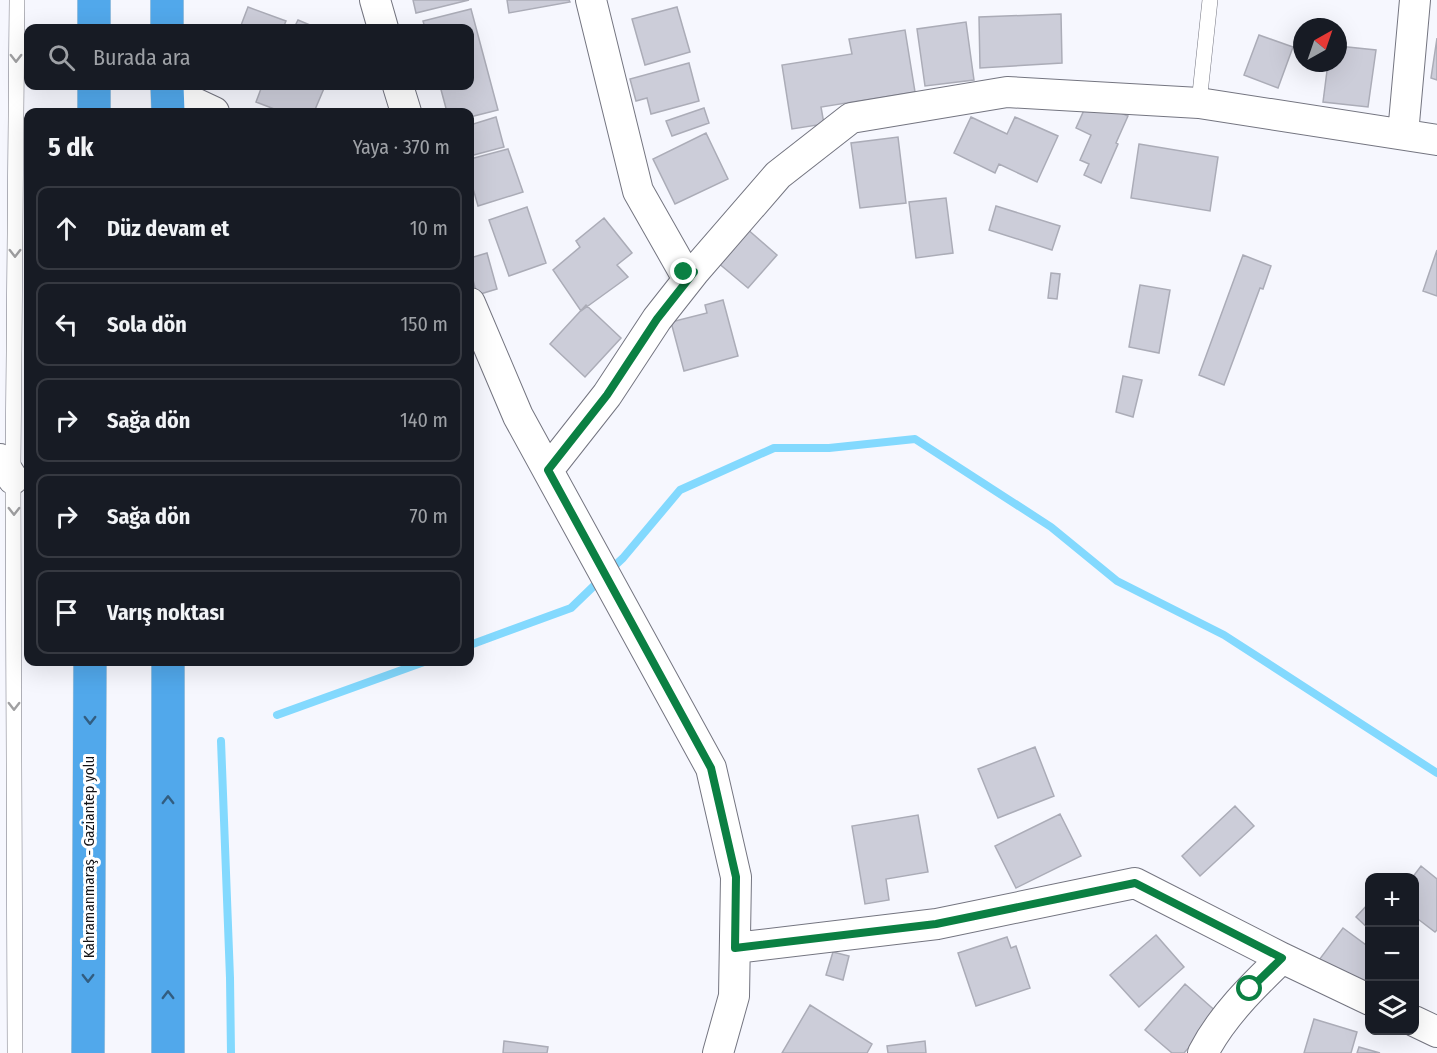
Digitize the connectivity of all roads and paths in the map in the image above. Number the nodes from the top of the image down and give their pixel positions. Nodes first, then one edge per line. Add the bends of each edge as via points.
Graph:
1 (17, 0) edge
2 (94, 0) edge
3 (167, 0) edge
4 (375, 0) edge
5 (591, 0) edge
6 (1209, 0) edge
7 (1415, 0) edge
8 (94, 24) edge
9 (167, 24) edge
10 (382, 24) edge
11 (94, 90) edge
12 (399, 90) edge
13 (168, 96) edge
14 (1199, 103) junction
15 (94, 108) edge
16 (202, 108) edge
17 (405, 108) edge
18 (1403, 134) junction
19 (1437, 140) edge
20 (694, 272) junction
21 (474, 312) edge
22 (7, 469) edge
23 (548, 470) junction
24 (90, 666) edge
25 (168, 666) edge
26 (735, 948) junction
27 (1282, 958) junction
28 (1365, 998) edge
29 (1419, 1023) edge
30 (1437, 1032) edge
31 (15, 1053) edge
32 (88, 1053) edge
33 (168, 1053) edge
34 (718, 1053) edge
35 (1203, 1053) edge

1 -> 22 lane
2 - 8 highway
3 - 9 highway
4 - 10 street
5 - 20 street via 638,191 684,272
6 - 14 lane
7 - 18 street
11 - 15 highway
12 - 17 street
13 - 16 street
14 - 18 street
14 - 20 street via 1006,92 851,118 778,175
18 - 19 street
20 - 23 street
21 - 23 street via 518,416
22 -> 31 lane
23 - 26 street via 711,768 736,877
24 -> 32 highway, Kahramanmaraş - Gaziantep yolu
33 -> 25 highway
26 - 27 street via 936,924 1135,883
26 - 34 street via 734,996
27 - 28 street
27 - 35 street via 1250,989
29 - 30 street

